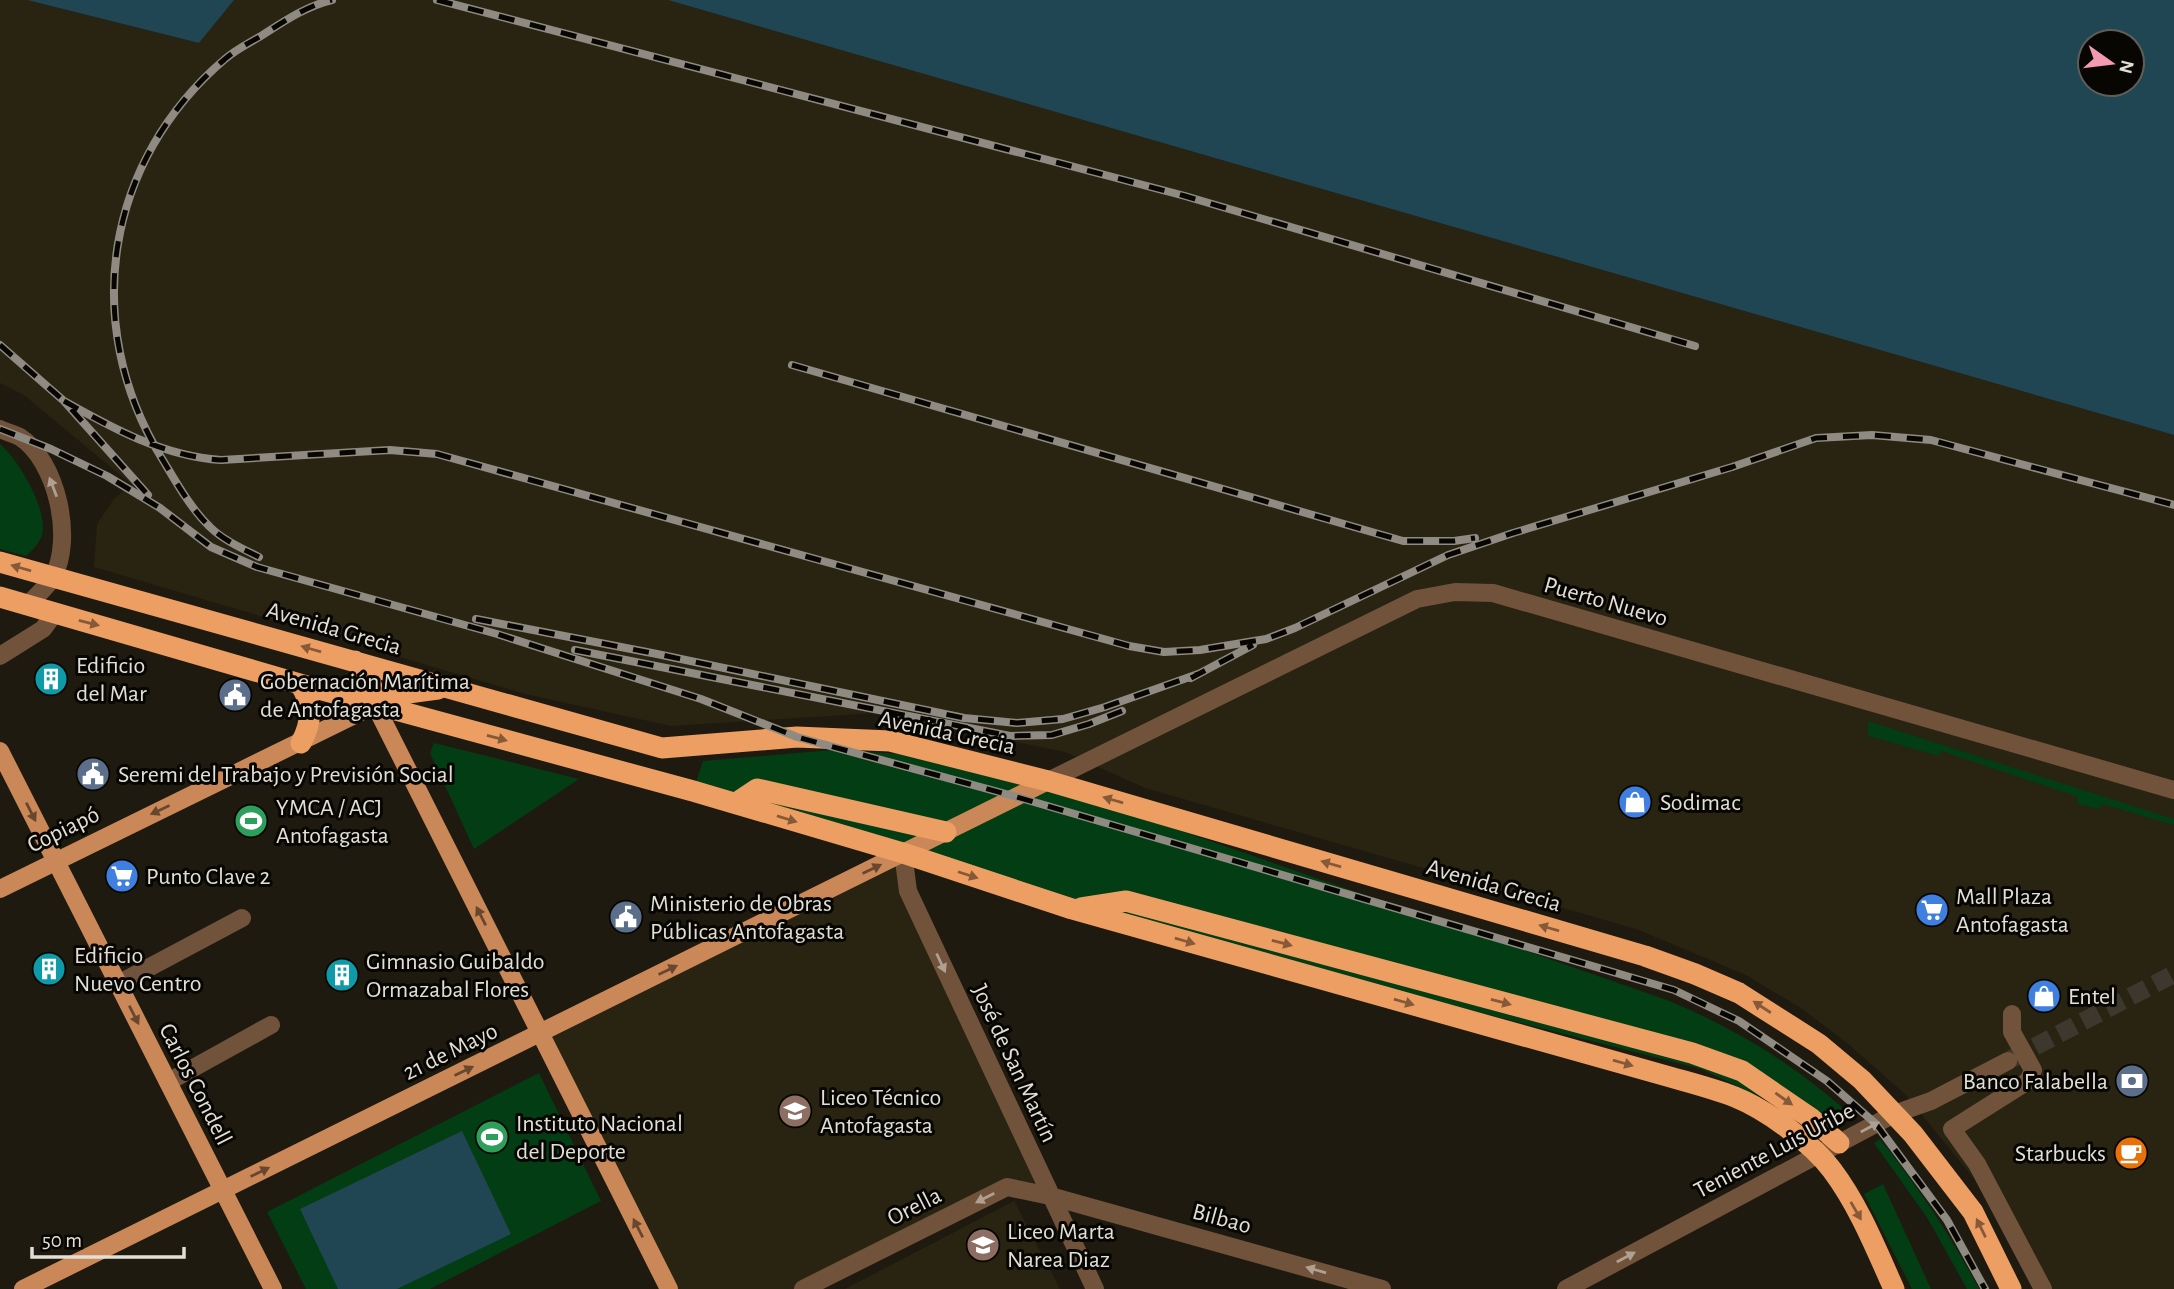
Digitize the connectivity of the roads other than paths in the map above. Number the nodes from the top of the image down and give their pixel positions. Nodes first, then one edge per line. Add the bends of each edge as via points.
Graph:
1 (0, 429) edge
2 (0, 562) edge
3 (53, 577) junction
4 (0, 597) edge
5 (27, 606) junction
6 (54, 614) junction
7 (0, 656) edge
8 (355, 661) junction
9 (300, 684) junction
10 (447, 688) junction
11 (375, 705) junction
12 (301, 743) junction
13 (0, 751) edge
14 (1048, 781) junction
15 (2174, 790) edge
16 (736, 803) junction
17 (946, 832) junction
18 (903, 853) junction
19 (55, 860) junction
20 (0, 888) edge
21 (1072, 909) junction
22 (242, 918) dead end
23 (118, 984) junction
24 (2012, 1014) dead end
25 (271, 1025) dead end
26 (540, 1033) junction
27 (2008, 1060) tunnel mouth
28 (168, 1082) junction
29 (1894, 1114) junction
30 (1839, 1143) junction
31 (1819, 1154) junction
32 (223, 1190) junction
33 (1050, 1196) junction
34 (23, 1289) edge
35 (273, 1289) edge
36 (669, 1289) edge
37 (803, 1289) edge
38 (1095, 1289) edge
39 (1382, 1289) edge
40 (1566, 1289) edge
41 (1894, 1289) edge
42 (2011, 1289) edge
43 (2043, 1289) edge

3 -> 1 street via 63,538 53,485 36,453 20,438
3 -> 2 highway, Avenida Grecia
3 - 5 street
8 -> 3 highway, Avenida Grecia
4 - 5 highway
5 - 6 highway
6 - 7 street via 43,629
6 -> 9 highway
8 - 10 highway, Avenida Grecia
8 - 11 highway via 374,688
9 - 11 highway
9 - 12 highway via 308,696 310,715
10 - 11 highway via 408,693
10 - 14 highway, Avenida Grecia via 662,748 797,737 890,741
11 - 12 main road, Copiapó
11 -> 16 highway
26 -> 11 main road
12 -> 19 main road, Copiapó
13 -> 19 main road, Carlos Condell
14 - 15 street, Puerto Nuevo via 1418,599 1455,592 1493,593
14 - 17 main road, 21 de Mayo
29 -> 14 highway, Avenida Grecia via 1819,1044 1740,993 1695,974
16 - 17 highway via 757,789
16 -> 18 highway
17 - 18 main road, 21 de Mayo
18 -> 21 highway
26 -> 18 main road, 21 de Mayo
18 -> 33 street, José de San Martín via 908,891
19 - 20 main road, Copiapó
19 - 23 main road, Carlos Condell
21 -> 30 highway via 1126,901 1692,1053 1742,1070
21 -> 31 highway via 1736,1098 1785,1126
22 - 23 street
23 -> 28 main road, Carlos Condell
24 - 43 street via 2012,1032 2032,1076 1952,1129 1977,1164
25 - 28 street
32 -> 26 main road, 21 de Mayo
36 -> 26 main road
27 - 29 street, Teniente Luis Uribe via 1931,1101
28 - 32 main road, Carlos Condell
30 -> 29 street, Teniente Luis Uribe
42 -> 29 highway, Avenida Grecia via 1973,1212
30 - 31 street, Teniente Luis Uribe
40 -> 31 street, Teniente Luis Uribe
31 -> 41 highway via 1869,1234
32 - 34 main road, 21 de Mayo
32 - 35 main road, Carlos Condell
33 -> 37 street, Orella via 1007,1187
33 - 38 street, José de San Martín
39 -> 33 street, Bilbao

